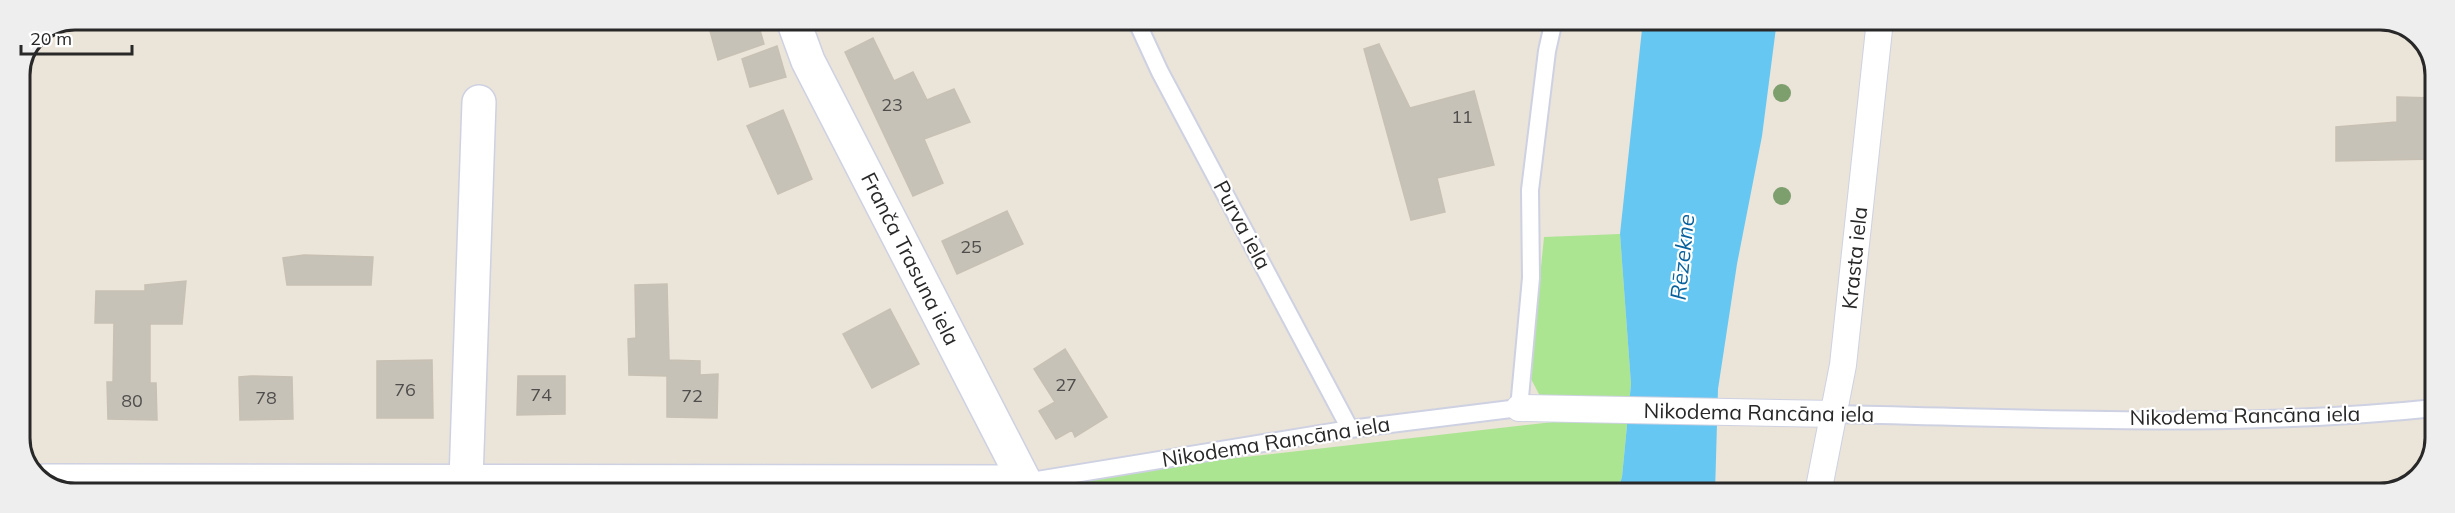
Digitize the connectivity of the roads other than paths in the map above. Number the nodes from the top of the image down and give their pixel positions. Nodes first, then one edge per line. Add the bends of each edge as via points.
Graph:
1 (797, 30) edge
2 (1141, 30) edge
3 (1552, 30) edge
4 (1879, 30) edge
5 (479, 102) dead end
6 (1519, 408) junction
7 (2425, 409) edge
8 (1835, 414) junction
9 (1350, 429) junction
10 (466, 480) junction
11 (64, 481) edge
12 (128, 483) edge
13 (415, 483) edge
14 (509, 483) edge
15 (1029, 483) edge
16 (1053, 483) edge
17 (1820, 483) edge

1 - 15 street, Franča Trasuna iela via 808,61
2 - 9 lane, Purva iela
3 - 6 lane via 1530,190 1531,278
4 - 8 street, Krasta iela
5 - 10 street
6 - 8 street, Nikodema Rancāna iela
6 - 9 lane, Nikodema Rancāna iela
7 - 8 lane, Nikodema Rancāna iela via 2264,419
8 - 17 street, Krasta iela
9 - 16 lane, Nikodema Rancāna iela
10 - 13 street, Nikodema Rancāna iela
10 - 14 street, Nikodema Rancāna iela
11 - 12 street, Nikodema Rancāna iela

